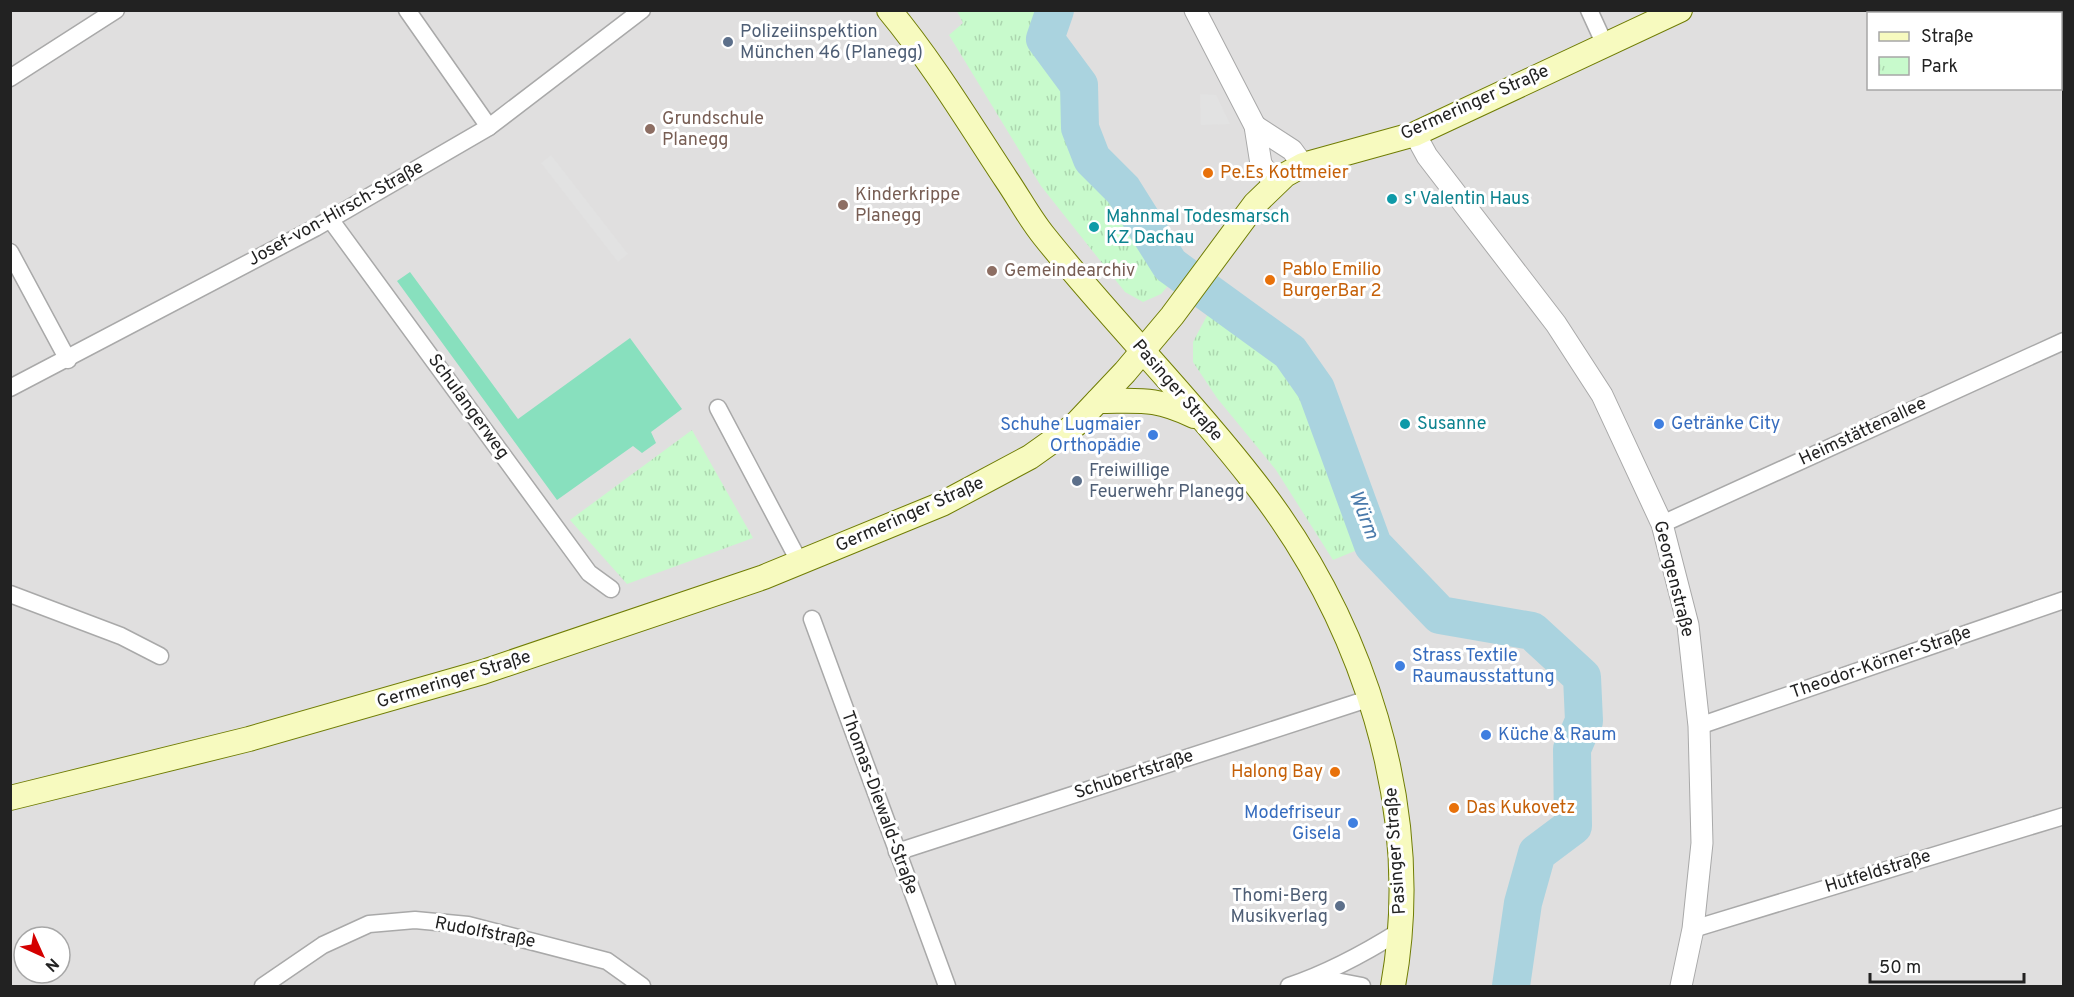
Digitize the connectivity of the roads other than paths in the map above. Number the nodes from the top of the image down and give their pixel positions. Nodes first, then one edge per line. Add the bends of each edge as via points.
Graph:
1 (116, 10) edge
2 (407, 10) edge
3 (642, 10) edge
4 (890, 10) edge
5 (1195, 10) edge
6 (1589, 10) edge
7 (1680, 10) edge
8 (1605, 45) junction
9 (10, 78) edge
10 (1255, 126) junction
11 (489, 127) junction
12 (1415, 134) junction
13 (1303, 165) junction
14 (1274, 183) junction
15 (330, 219) junction
16 (10, 252) edge
17 (2064, 341) edge
18 (1143, 351) junction
19 (68, 360) junction
20 (10, 388) edge
21 (1098, 401) junction
22 (718, 408) dead end
23 (1202, 420) junction
24 (1662, 524) junction
25 (800, 563) junction
26 (611, 589) dead end
27 (10, 594) edge
28 (2064, 600) edge
29 (812, 619) dead end
30 (160, 656) dead end
31 (1371, 698) junction
32 (1699, 726) junction
33 (10, 798) edge
34 (2064, 816) edge
35 (897, 852) junction
36 (1693, 929) junction
37 (1400, 931) junction
38 (1315, 977) junction
39 (262, 987) edge
40 (642, 987) edge
41 (947, 987) edge
42 (1289, 987) edge
43 (1362, 987) edge
44 (1393, 987) edge
45 (1681, 987) edge

1 - 9 street
2 - 11 street
3 - 11 street, Josef-von-Hirsch-Straße
4 - 18 main road, Pasinger Straße via 1043,234
5 - 10 street
6 - 8 street
7 - 8 main road, Germeringer Straße
8 - 12 main road, Germeringer Straße
10 - 13 street via 1292,150
10 - 14 street via 1262,164
11 - 15 street, Josef-von-Hirsch-Straße
12 - 13 main road, Germeringer Straße
12 - 24 street, Georgenstraße via 1427,156 1556,324 1602,395
13 - 14 main road, Germeringer Straße
14 - 18 main road, Germeringer Straße
15 - 19 street, Josef-von-Hirsch-Straße
15 - 26 street, Schulangerweg via 589,573
16 - 19 street
17 - 24 street, Heimstättenallee
18 - 21 main road, Germeringer Straße
18 - 23 main road, Pasinger Straße
19 - 20 street, Josef-von-Hirsch-Straße
21 - 23 main road via 1148,400 1168,404
21 - 25 main road, Germeringer Straße via 1066,431 987,482
22 - 25 street
23 - 31 main road, Pasinger Straße via 1253,480 1292,537 1349,641
24 - 32 street, Georgenstraße via 1688,625
25 - 33 main road, Germeringer Straße via 483,672 249,739
27 - 30 street via 121,636
28 - 32 street, Theodor-Körner-Straße
29 - 35 street, Thomas-Diewald-Straße
31 - 35 street, Schubertstraße
31 - 37 main road, Pasinger Straße via 1394,793 1401,875
32 - 36 street, Georgenstraße via 1702,843
34 - 36 street, Hutfeldstraße
35 - 41 street, Thomas-Diewald-Straße
36 - 45 street, Georgenstraße
37 - 38 street
37 - 44 main road, Pasinger Straße
38 - 42 street
38 - 43 street
39 - 40 street, Rudolfstraße via 323,945 369,924 415,920 468,925 607,960

